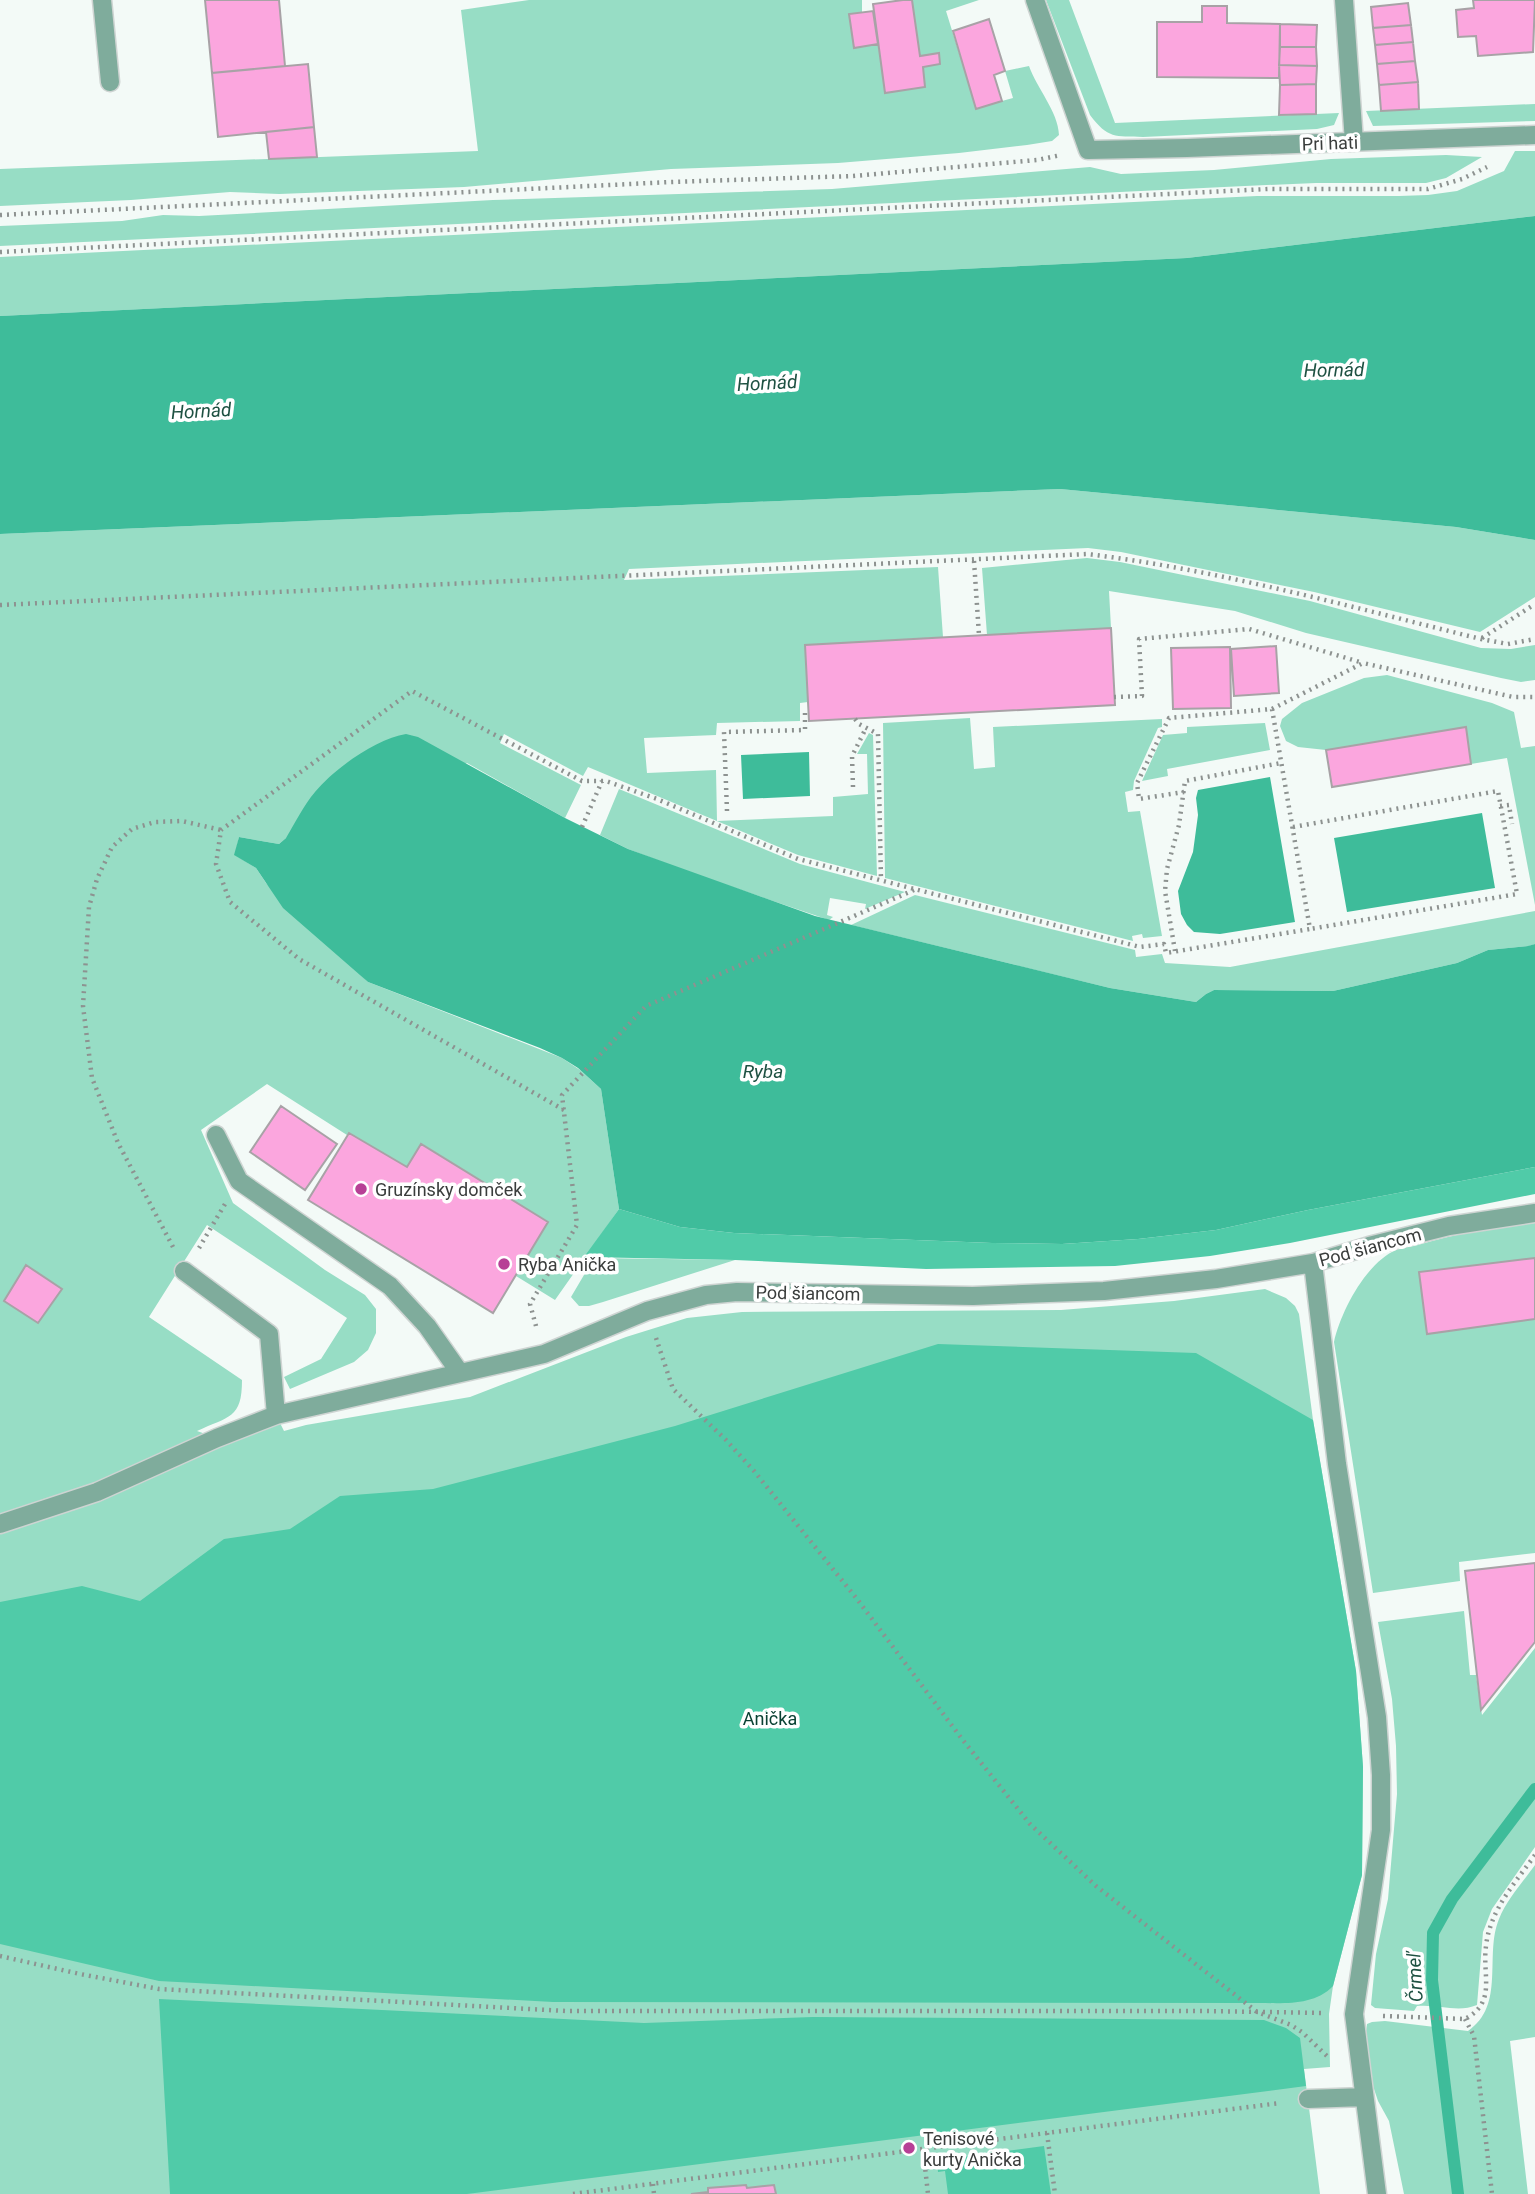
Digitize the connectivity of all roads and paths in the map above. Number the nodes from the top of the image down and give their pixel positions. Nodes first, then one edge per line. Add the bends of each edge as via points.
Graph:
1 (102, 0) edge
2 (1035, 0) edge
3 (1344, 0) edge
4 (110, 82) dead end
5 (1535, 135) edge
6 (1354, 142) junction
7 (1088, 150) junction
8 (1428, 189) dead end
9 (0, 215) edge
10 (0, 252) edge
11 (974, 561) junction
12 (1535, 604) edge
13 (0, 605) edge
14 (979, 635) dead end
15 (1481, 639) junction
16 (1535, 639) edge
17 (1363, 663) junction
18 (1114, 697) dead end
19 (1535, 697) edge
20 (1272, 709) junction
21 (809, 712) dead end
22 (855, 719) dead end
23 (866, 728) junction
24 (1281, 763) junction
25 (602, 781) junction
26 (853, 787) dead end
27 (1184, 792) junction
28 (1500, 806) junction
29 (727, 811) dead end
30 (1512, 824) dead end
31 (582, 827) dead end
32 (1293, 827) junction
33 (221, 830) junction
34 (881, 881) junction
35 (915, 890) junction
36 (1310, 929) junction
37 (1175, 951) junction
38 (564, 1110) junction
39 (216, 1135) dead end
40 (228, 1200) dead end
41 (1535, 1213) edge
42 (212, 1228) dead end
43 (174, 1250) dead end
44 (1313, 1263) junction
45 (184, 1271) dead end
46 (647, 1311) junction
47 (544, 1354) junction
48 (460, 1373) junction
49 (276, 1415) junction
50 (0, 1524) edge
51 (1535, 1855) edge
52 (0, 1956) edge
53 (1257, 2012) junction
54 (1354, 2014) junction
55 (1414, 2017) dead end
56 (1465, 2019) junction
57 (1363, 2093) junction
58 (1308, 2099) joint
59 (1047, 2133) junction
60 (923, 2149) junction
61 (653, 2184) junction
62 (573, 2194) edge
63 (654, 2194) edge
64 (928, 2194) edge
65 (1055, 2194) edge
66 (1377, 2194) edge
67 (1492, 2194) edge

1 - 4 lane
2 - 7 lane
3 - 6 lane
5 - 6 lane, Pri hati
6 - 7 lane, Pri hati
7 - 9 path via 1037,160 853,176
8 - 10 path via 1268,189
11 - 13 path
11 - 14 path
11 - 15 path via 1087,554 1120,558 1308,596
12 - 15 path
15 - 16 path via 1508,643
17 - 18 path via 1249,629 1139,639 1142,696
17 - 19 path via 1513,697
17 - 20 path
20 - 24 path
20 - 27 path via 1169,718 1137,783 1139,799
21 - 29 path via 805,713 805,730 724,732
22 - 23 path
23 - 26 path via 852,756
23 - 34 path via 878,734
24 - 27 path via 1185,781
24 - 32 path
25 - 31 path
25 - 33 path via 582,781 412,691
25 - 34 path via 657,799 798,859
27 - 37 path via 1165,891
28 - 30 path via 1509,804
28 - 32 path via 1498,791
28 - 36 path via 1517,894
32 - 36 path
33 - 38 path via 216,864 230,902 299,959
33 - 43 path via 182,821 132,829 113,847 89,907 83,1006 92,1078 118,1143
34 - 35 path
35 - 37 path via 1140,947 1164,944 1166,953
35 - 38 path via 646,1006 562,1095
36 - 37 path
38 - 47 path via 577,1226 530,1304
39 - 48 lane via 240,1181 390,1286 427,1326
40 - 42 path
41 - 44 lane, Pod šiancom via 1448,1226
44 - 46 lane, Pod šiancom via 1104,1291 973,1296 737,1292
44 - 54 lane via 1337,1464 1377,1717 1381,1775 1381,1830
45 - 49 lane via 269,1335
46 - 47 lane, Pod šiancom
46 - 53 path via 673,1389 754,1471 1030,1824 1096,1886
47 - 48 lane, Pod šiancom
48 - 49 lane, Pod šiancom
49 - 50 lane, Pod šiancom via 97,1492
51 - 56 path via 1490,1922 1483,2004
52 - 53 path via 159,1989 568,2011
53 - 54 path
53 - 57 path via 1302,2032
54 - 57 lane
55 - 56 path
56 - 67 path via 1475,2036
57 - 58 lane
57 - 66 lane
58 - 59 path
59 - 60 path
59 - 65 path
60 - 61 path
60 - 64 path
61 - 62 path
61 - 63 path

